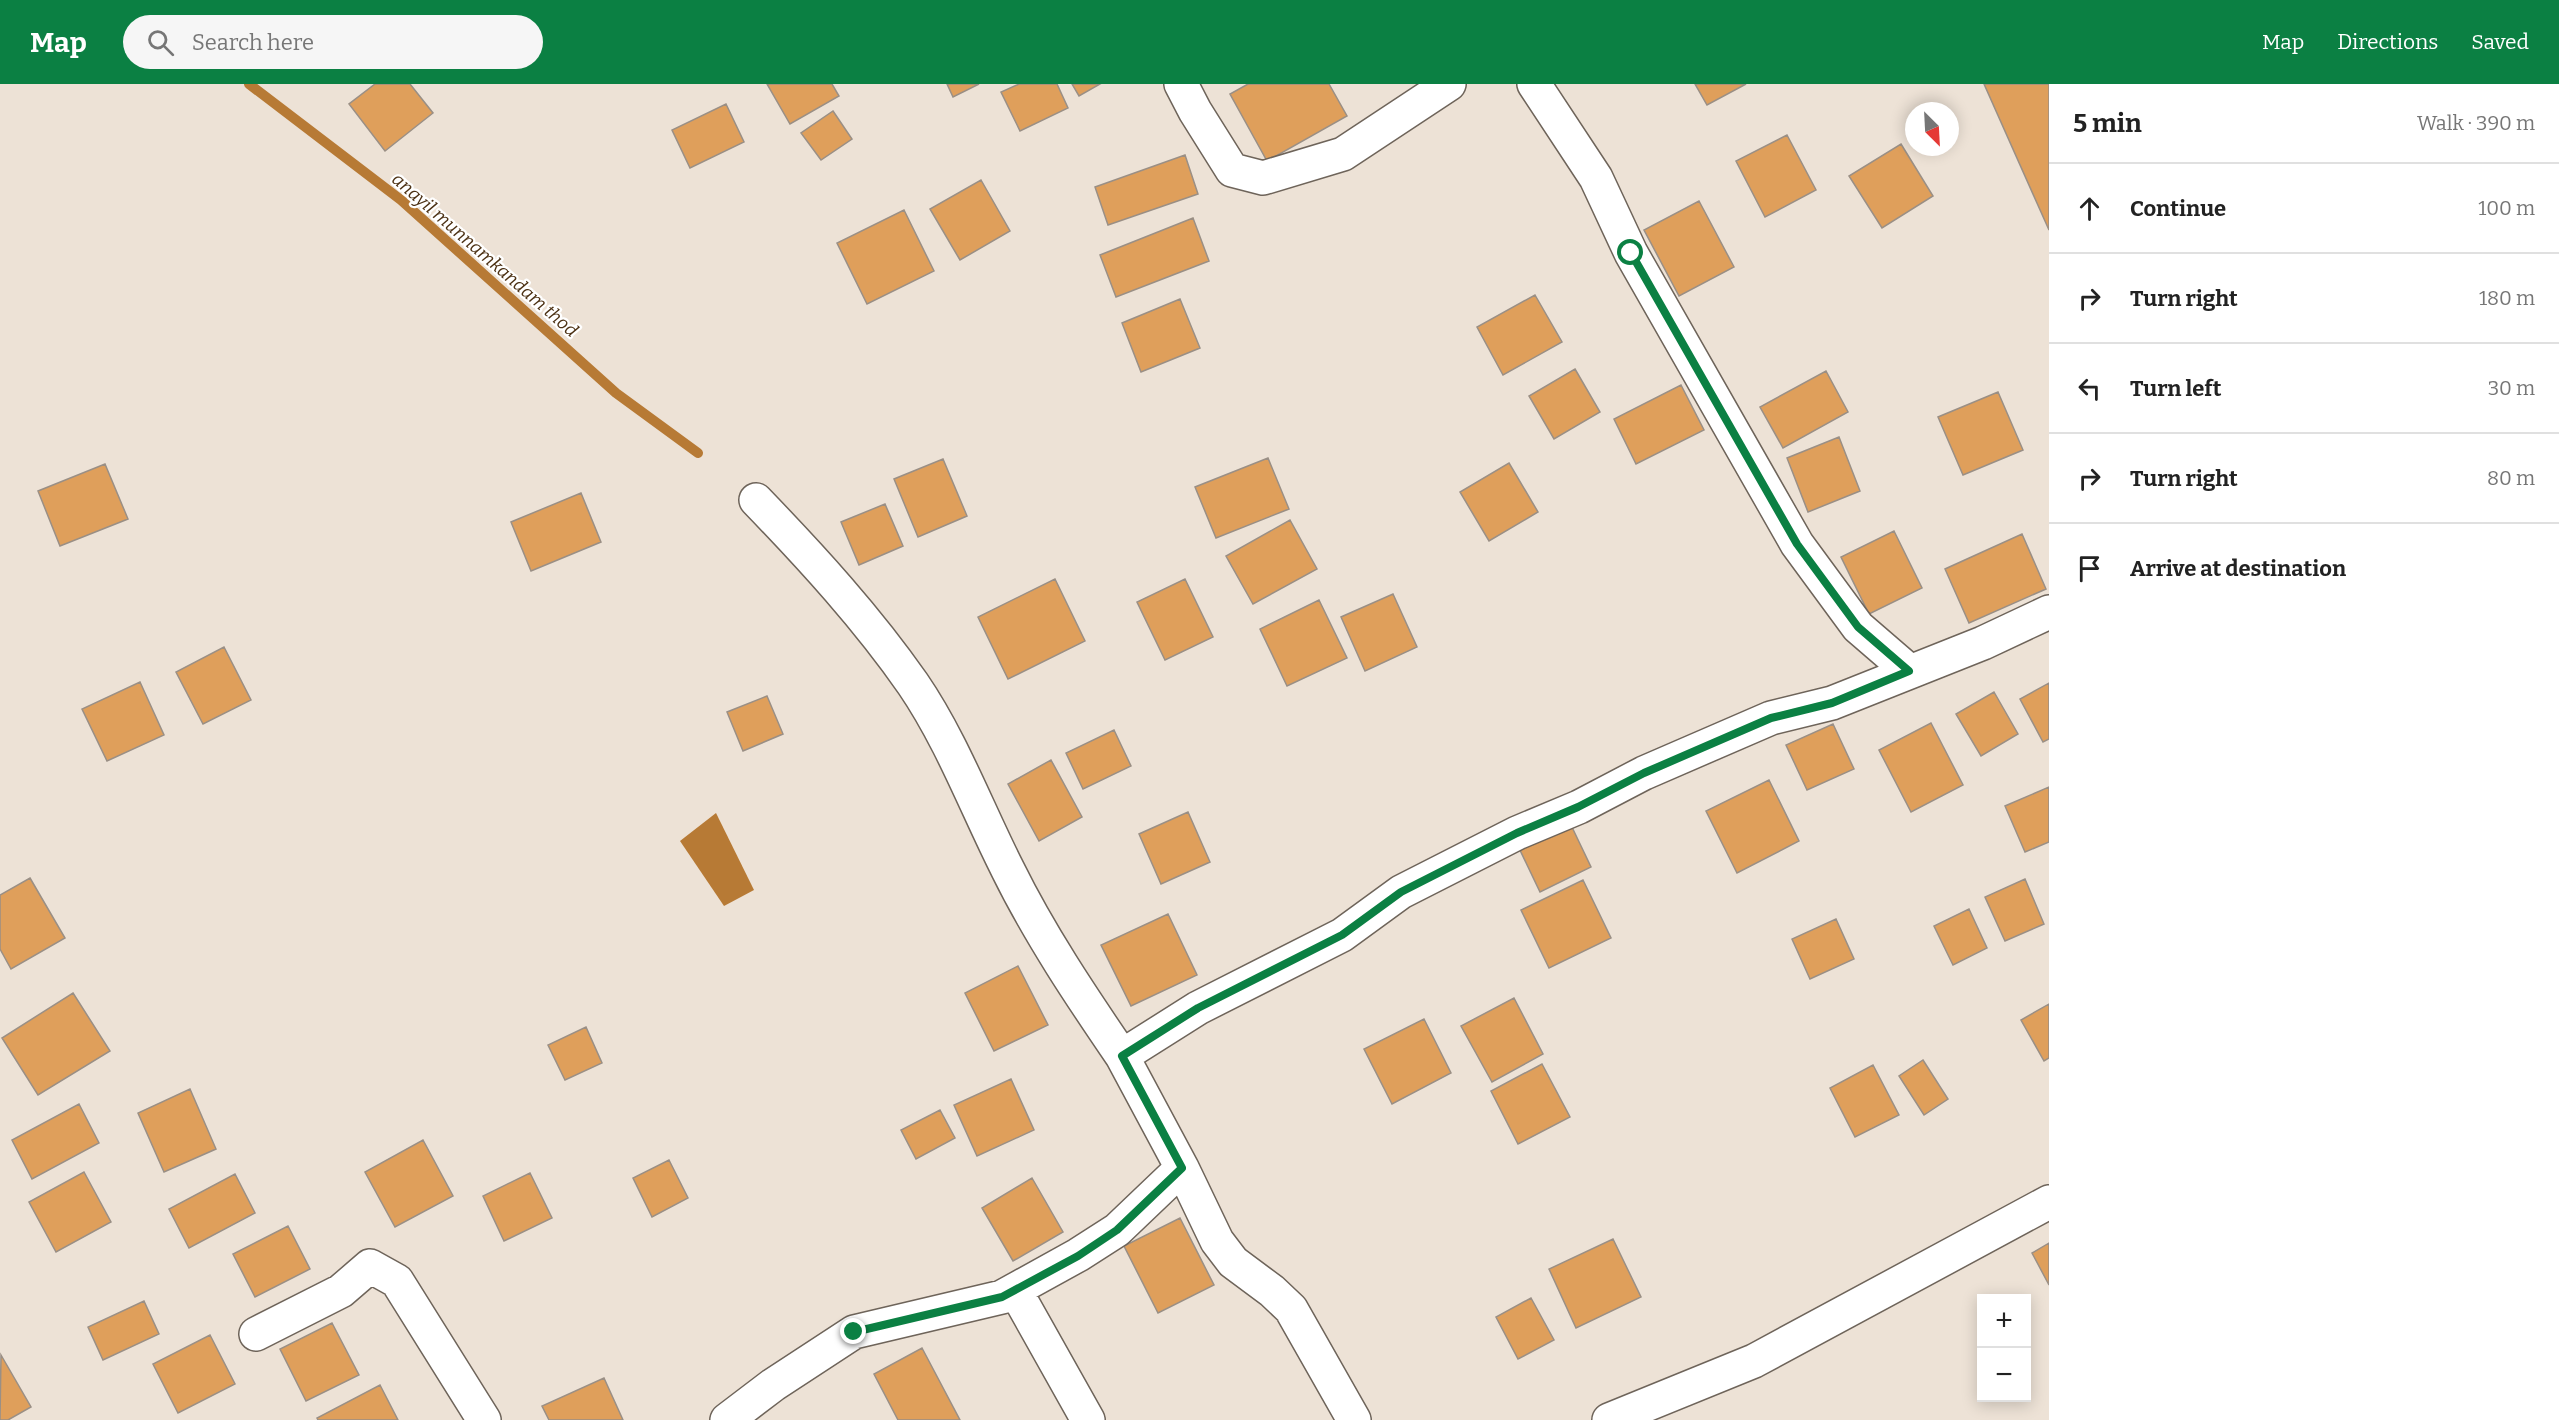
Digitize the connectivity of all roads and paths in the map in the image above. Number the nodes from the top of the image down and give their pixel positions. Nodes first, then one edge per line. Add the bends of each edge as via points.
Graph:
1 (1181, 84) edge
2 (1449, 84) edge
3 (1534, 84) edge
4 (756, 500) dead end
5 (2049, 612) edge
6 (1909, 671) junction
7 (1122, 1056) junction
8 (1182, 1168) junction
9 (2049, 1202) edge
10 (1015, 1290) junction
11 (256, 1334) dead end
12 (484, 1420) edge
13 (727, 1420) edge
14 (1088, 1420) edge
15 (1354, 1420) edge
16 (1609, 1420) edge

1 - 2 street via 1232,170 1263,178 1343,154
3 - 6 street via 1596,178 1631,253 1797,544 1858,627
4 - 7 street via 865,620 914,685 968,783 1008,871 1070,980
5 - 6 street
6 - 7 street via 1832,703 1771,718 1517,833 1401,892 1342,935 1198,1008
7 - 8 street
8 - 10 street via 1117,1230
8 - 15 street via 1217,1241 1233,1262 1291,1309
9 - 16 street via 1754,1361
10 - 13 street via 1002,1297 854,1332
10 - 14 street
11 - 12 street via 341,1291 370,1266 397,1281

